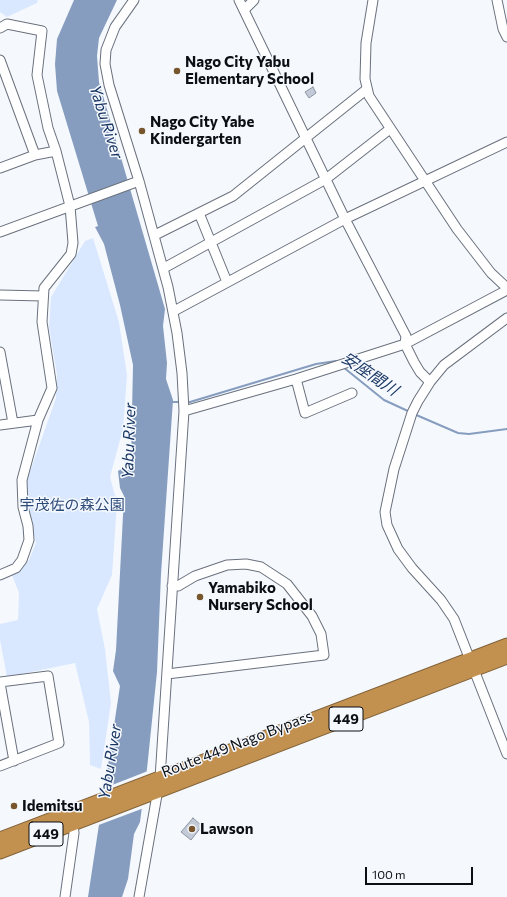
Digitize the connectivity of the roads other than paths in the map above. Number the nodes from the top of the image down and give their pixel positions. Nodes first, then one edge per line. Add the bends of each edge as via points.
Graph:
1 (134, 0) edge
2 (239, 0) edge
3 (254, 0) edge
4 (373, 0) edge
5 (501, 2) edge
6 (244, 10) junction
7 (0, 28) edge
8 (507, 37) edge
9 (0, 60) edge
10 (367, 89) junction
11 (390, 129) junction
12 (305, 137) junction
13 (507, 142) edge
14 (56, 151) junction
15 (35, 155) junction
16 (0, 168) edge
17 (326, 179) junction
18 (425, 180) junction
19 (136, 182) junction
20 (70, 206) junction
21 (199, 213) junction
22 (345, 219) junction
23 (0, 232) edge
24 (155, 235) junction
25 (210, 242) junction
26 (164, 268) junction
27 (227, 282) junction
28 (507, 289) edge
29 (0, 295) edge
30 (43, 296) junction
31 (174, 311) junction
32 (507, 318) edge
33 (405, 344) junction
34 (0, 352) edge
35 (296, 379) junction
36 (430, 382) junction
37 (352, 393) dead end
38 (184, 411) junction
39 (38, 420) junction
40 (13, 423) junction
41 (0, 424) edge
42 (0, 575) edge
43 (172, 586) junction
44 (507, 645) edge
45 (507, 657) edge
46 (472, 664) junction
47 (167, 674) junction
48 (0, 683) edge
49 (507, 754) edge
50 (14, 761) junction
51 (0, 766) edge
52 (154, 780) junction
53 (153, 794) junction
54 (73, 824) junction
55 (0, 839) edge
56 (0, 852) edge
57 (66, 897) edge
58 (138, 897) edge

1 - 19 street via 115,27 106,50 105,64
2 - 6 street
3 - 6 street
4 - 10 street via 366,43
5 - 8 street via 503,29
6 - 12 street
7 - 14 street via 7,24 42,31 37,75 48,128
9 - 15 street
10 - 11 street
10 - 12 street
11 - 17 street
11 - 18 street
12 - 17 street
12 - 21 street via 233,196
13 - 18 street
14 - 15 street
14 - 20 street
15 - 16 street
17 - 22 street
17 - 25 street
18 - 22 street
18 - 28 street via 462,236
19 - 20 street
19 - 24 street
20 - 23 street
20 - 30 street via 73,243 71,254 44,288
21 - 24 street
21 - 25 street
22 - 27 street
22 - 33 street via 406,336
24 - 26 street
25 - 26 street
25 - 27 street
26 - 31 street
27 - 31 street
28 - 33 street
29 - 30 street
30 - 39 street via 42,322 52,388
31 - 38 street
32 - 36 street via 444,365
33 - 35 street
33 - 36 street via 420,372
34 - 40 street
35 - 37 street via 305,413
35 - 38 street
36 - 46 street via 412,413 394,469 386,504 387,525 398,549 450,612
38 - 43 street
39 - 40 street
39 - 42 street via 22,480 23,507 29,540 16,568
40 - 41 street
43 - 47 street
43 - 47 street via 178,586 196,576 227,565 246,564 261,568 287,584 312,616 321,634 324,655
44 - 46 highway, Route 449 Nago Bypass / 449
45 - 46 highway, Route 449 Nago Bypass / 449
46 - 49 street
46 - 52 highway, Route 449 Nago Bypass / 449
46 - 53 highway, Route 449 Nago Bypass / 449
47 - 52 street
48 - 50 street
48 - 50 street via 48,676 59,743
50 - 51 street
52 - 53 street
52 - 55 highway, Route 449 Nago Bypass / 449
53 - 54 highway, Route 449 Nago Bypass / 449
53 - 58 street
54 - 56 highway, Route 449 Nago Bypass / 449
54 - 57 street

